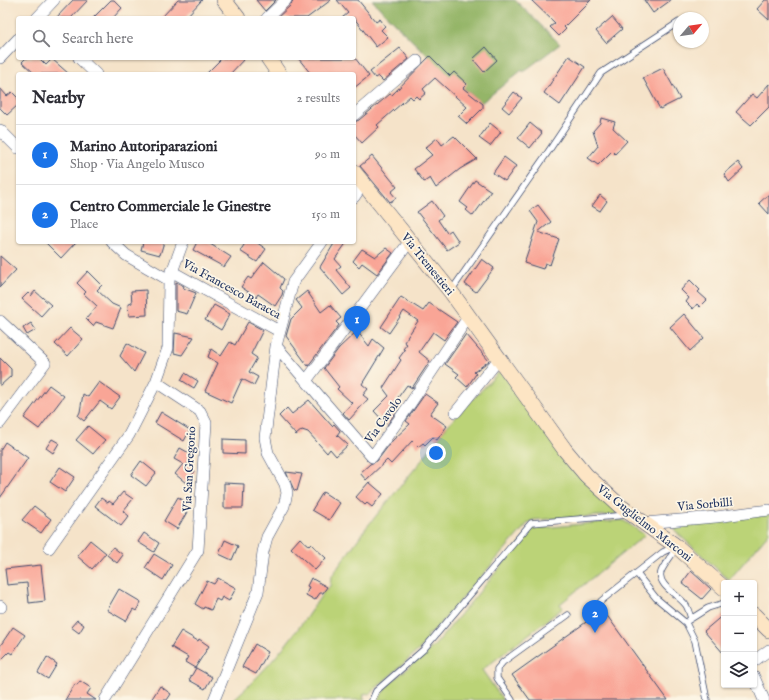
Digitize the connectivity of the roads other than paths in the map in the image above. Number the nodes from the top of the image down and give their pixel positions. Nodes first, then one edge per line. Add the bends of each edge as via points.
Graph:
1 (54, 0) edge
2 (224, 0) edge
3 (286, 0) edge
4 (39, 16) edge
5 (236, 16) edge
6 (269, 16) edge
7 (673, 26) edge
8 (16, 41) edge
9 (0, 58) edge
10 (81, 60) edge
11 (269, 60) edge
12 (417, 60) dead end
13 (94, 72) edge
14 (278, 72) edge
15 (356, 113) edge
16 (0, 130) edge
17 (16, 146) edge
18 (359, 178) edge
19 (356, 189) edge
20 (410, 241) junction
21 (114, 244) edge
22 (182, 244) edge
23 (321, 244) edge
24 (170, 275) junction
25 (451, 292) junction
26 (469, 316) junction
27 (0, 322) edge
28 (279, 331) junction
29 (276, 346) junction
30 (499, 359) junction
31 (306, 381) junction
32 (156, 382) junction
33 (456, 412) dead end
34 (0, 423) edge
35 (769, 510) edge
36 (638, 518) junction
37 (676, 546) junction
38 (49, 548) dead end
39 (637, 574) junction
40 (721, 585) edge
41 (600, 601) dead end
42 (721, 604) edge
43 (568, 614) dead end
44 (755, 616) edge
45 (691, 618) junction
46 (686, 623) junction
47 (769, 630) edge
48 (769, 650) edge
49 (757, 659) edge
50 (757, 684) edge
51 (105, 700) edge
52 (214, 700) edge
53 (372, 700) edge
54 (512, 700) edge
55 (707, 700) edge
56 (764, 700) edge

1 - 4 street
2 - 5 main road
3 - 6 street
7 - 25 lane via 600,73
8 - 9 street
10 - 13 street
11 - 14 main road
12 - 15 street
16 - 17 street
18 - 19 street
18 - 20 main road, Via Tremestieri
20 - 25 main road, Via Tremestieri
20 - 31 street
21 - 24 street, Via Francesco Baracca via 126,256
22 - 24 street
23 - 28 street via 293,282
24 - 28 street, Via Francesco Baracca
24 - 32 street via 168,348
25 - 26 main road, Via Tremestieri
26 - 30 main road, Via Tremestieri
26 - 31 street, Via Cavolo via 372,457
27 - 34 street via 45,363
28 - 29 street
29 - 31 street, Via Cavolo
29 - 52 street via 265,438 268,453 285,484 284,506 267,537 258,592
30 - 33 street
30 - 36 main road, Via Guglielmo Marconi via 586,475
32 - 38 street via 129,435
32 - 51 street, Via San Gregorio via 200,411 206,423 198,550
35 - 36 street, Via Sorbilli via 716,517
36 - 37 main road, Via Guglielmo Marconi
36 - 53 lane via 531,523 423,650 376,691
37 - 39 lane via 663,552
37 - 40 main road, Via Guglielmo Marconi
37 - 45 lane via 661,572 661,578 685,604
39 - 41 lane
39 - 46 lane via 656,598
42 - 45 lane
43 - 54 lane via 497,669 497,678
44 - 47 main road
45 - 46 lane
46 - 55 lane via 695,642
48 - 49 street
50 - 56 street

